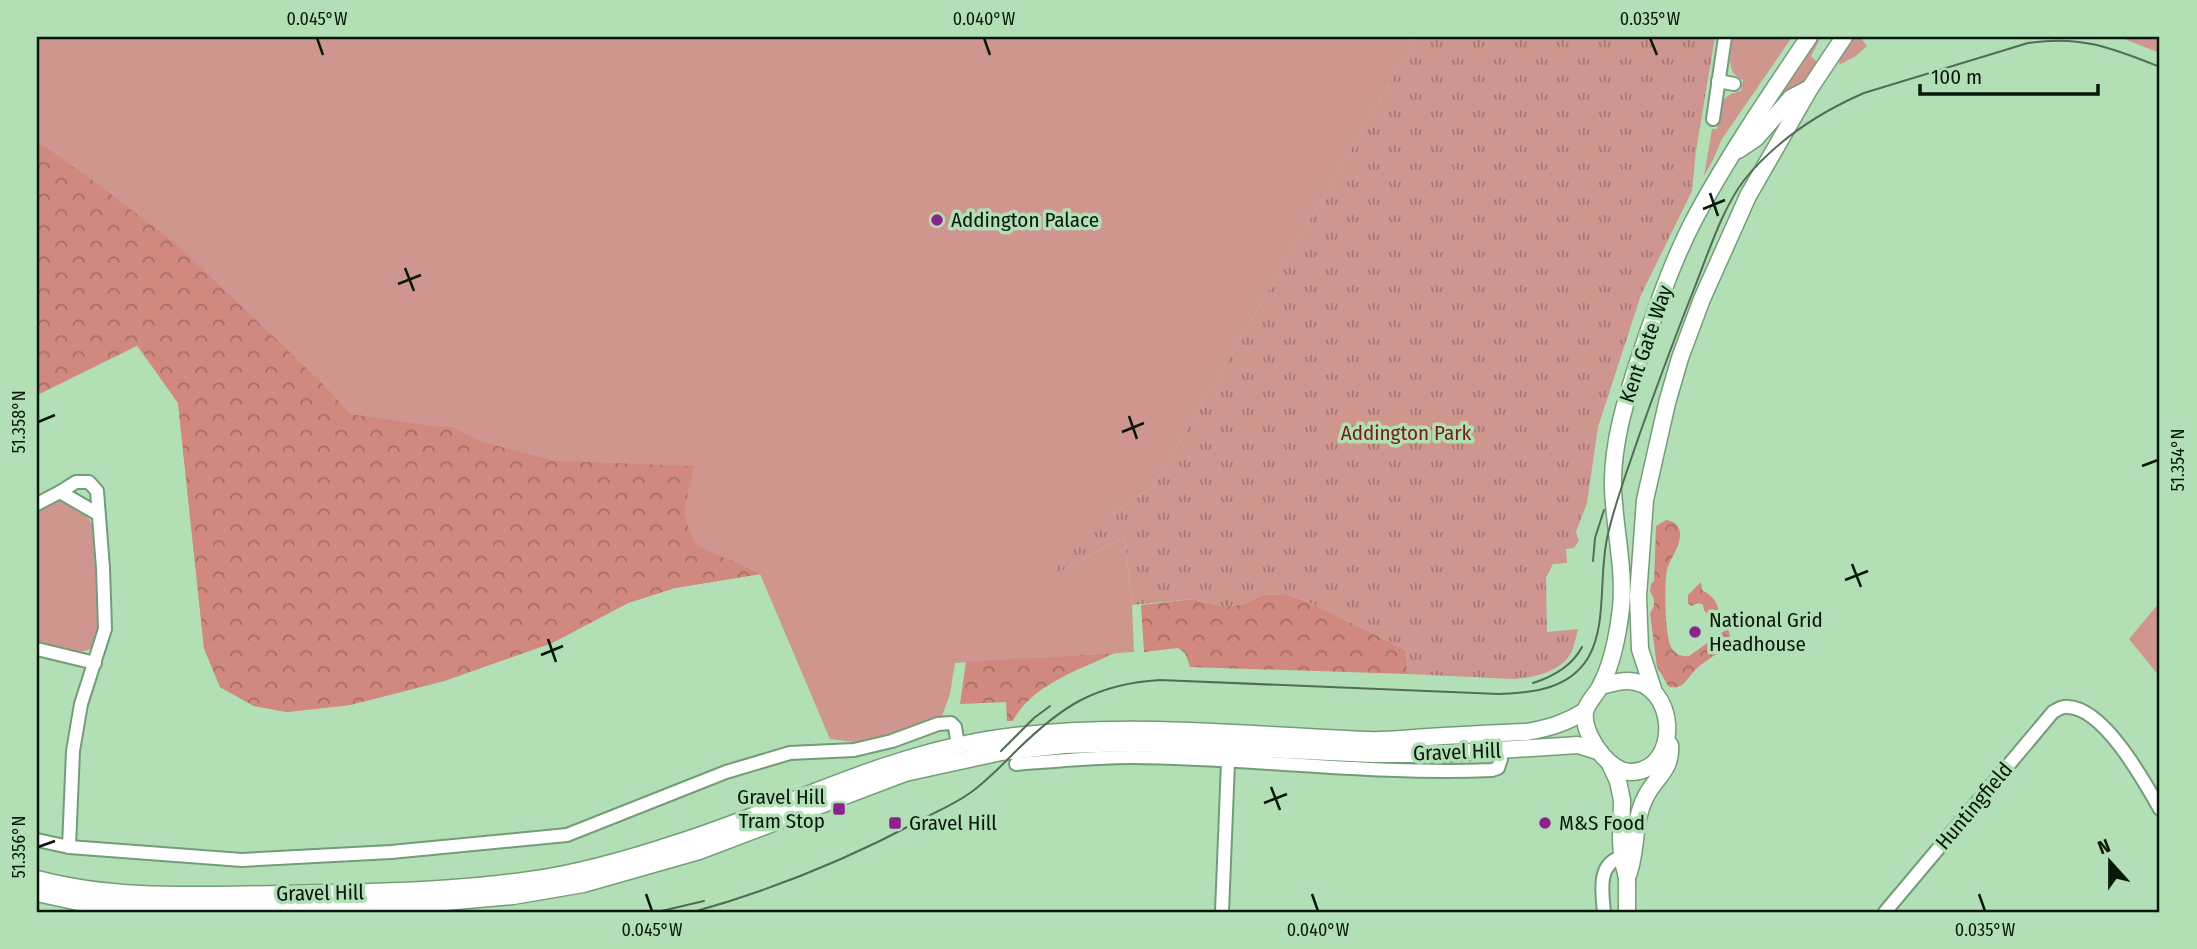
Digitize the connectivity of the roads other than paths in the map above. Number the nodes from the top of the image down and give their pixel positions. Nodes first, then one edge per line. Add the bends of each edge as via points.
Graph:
1 (1725, 37) edge
2 (1810, 37) edge
3 (1844, 37) edge
4 (1718, 81) junction
5 (1734, 84) dead end
6 (1810, 88) junction
7 (1713, 119) dead end
8 (1733, 154) junction
9 (60, 492) junction
10 (37, 504) edge
11 (98, 514) junction
12 (37, 649) edge
13 (95, 663) junction
14 (1601, 686) junction
15 (1653, 689) junction
16 (1585, 711) junction
17 (1667, 732) junction
18 (958, 745) junction
19 (1064, 752) junction
20 (1501, 754) junction
21 (1605, 758) junction
22 (1228, 762) junction
23 (1016, 764) dead end
24 (2160, 809) edge
25 (37, 841) edge
26 (69, 847) junction
27 (1622, 857) junction
28 (1627, 878) junction
29 (37, 879) edge
30 (37, 893) edge
31 (1222, 912) edge
32 (1604, 912) edge
33 (1627, 912) edge
34 (1885, 912) edge

1 - 4 street
2 - 8 main road, Kent Gate Way
3 - 6 main road, Kent Gate Way
4 - 5 street
4 - 7 street
6 - 8 main road via 1791,98 1756,138
6 - 15 main road, Kent Gate Way via 1730,232 1667,403 1646,500 1638,596 1640,649
8 - 14 main road, Kent Gate Way via 1696,217 1658,302 1619,427 1613,482 1621,608
9 - 10 street
9 - 11 street
9 - 11 street via 76,482 89,482 97,491
11 - 13 street via 105,629
12 - 13 street
13 - 26 street via 81,704 73,751
14 - 15 main road via 1627,681
14 - 16 main road
15 - 17 main road via 1665,713
16 - 18 main road, Gravel Hill via 1550,728 1527,732 1373,741 1132,729 1016,736
16 - 21 main road via 1586,726
17 - 21 main road via 1657,762 1642,771 1629,772
17 - 28 main road via 1668,766 1639,811
18 - 26 street, Gravel Hill via 951,723 854,750 790,753 726,772 567,835 242,860
18 - 29 main road, Gravel Hill via 904,758 673,845 534,879 429,889 167,896 110,893
19 - 20 main road, Gravel Hill via 1133,743 1372,754
19 - 22 street, Gravel Hill
19 - 23 street, Gravel Hill
19 - 30 main road, Gravel Hill via 1000,752 905,773 699,851 583,884 513,896 433,903 159,910 97,906
20 - 21 main road, Gravel Hill via 1578,745
20 - 22 street, Gravel Hill via 1498,768 1452,772
21 - 27 main road via 1620,786
22 - 31 street
24 - 34 street, Huntingfield via 2123,748 2083,710 2067,706 2053,712
25 - 26 street, Gravel Hill
27 - 28 main road
27 - 32 street via 1605,868
28 - 33 main road

